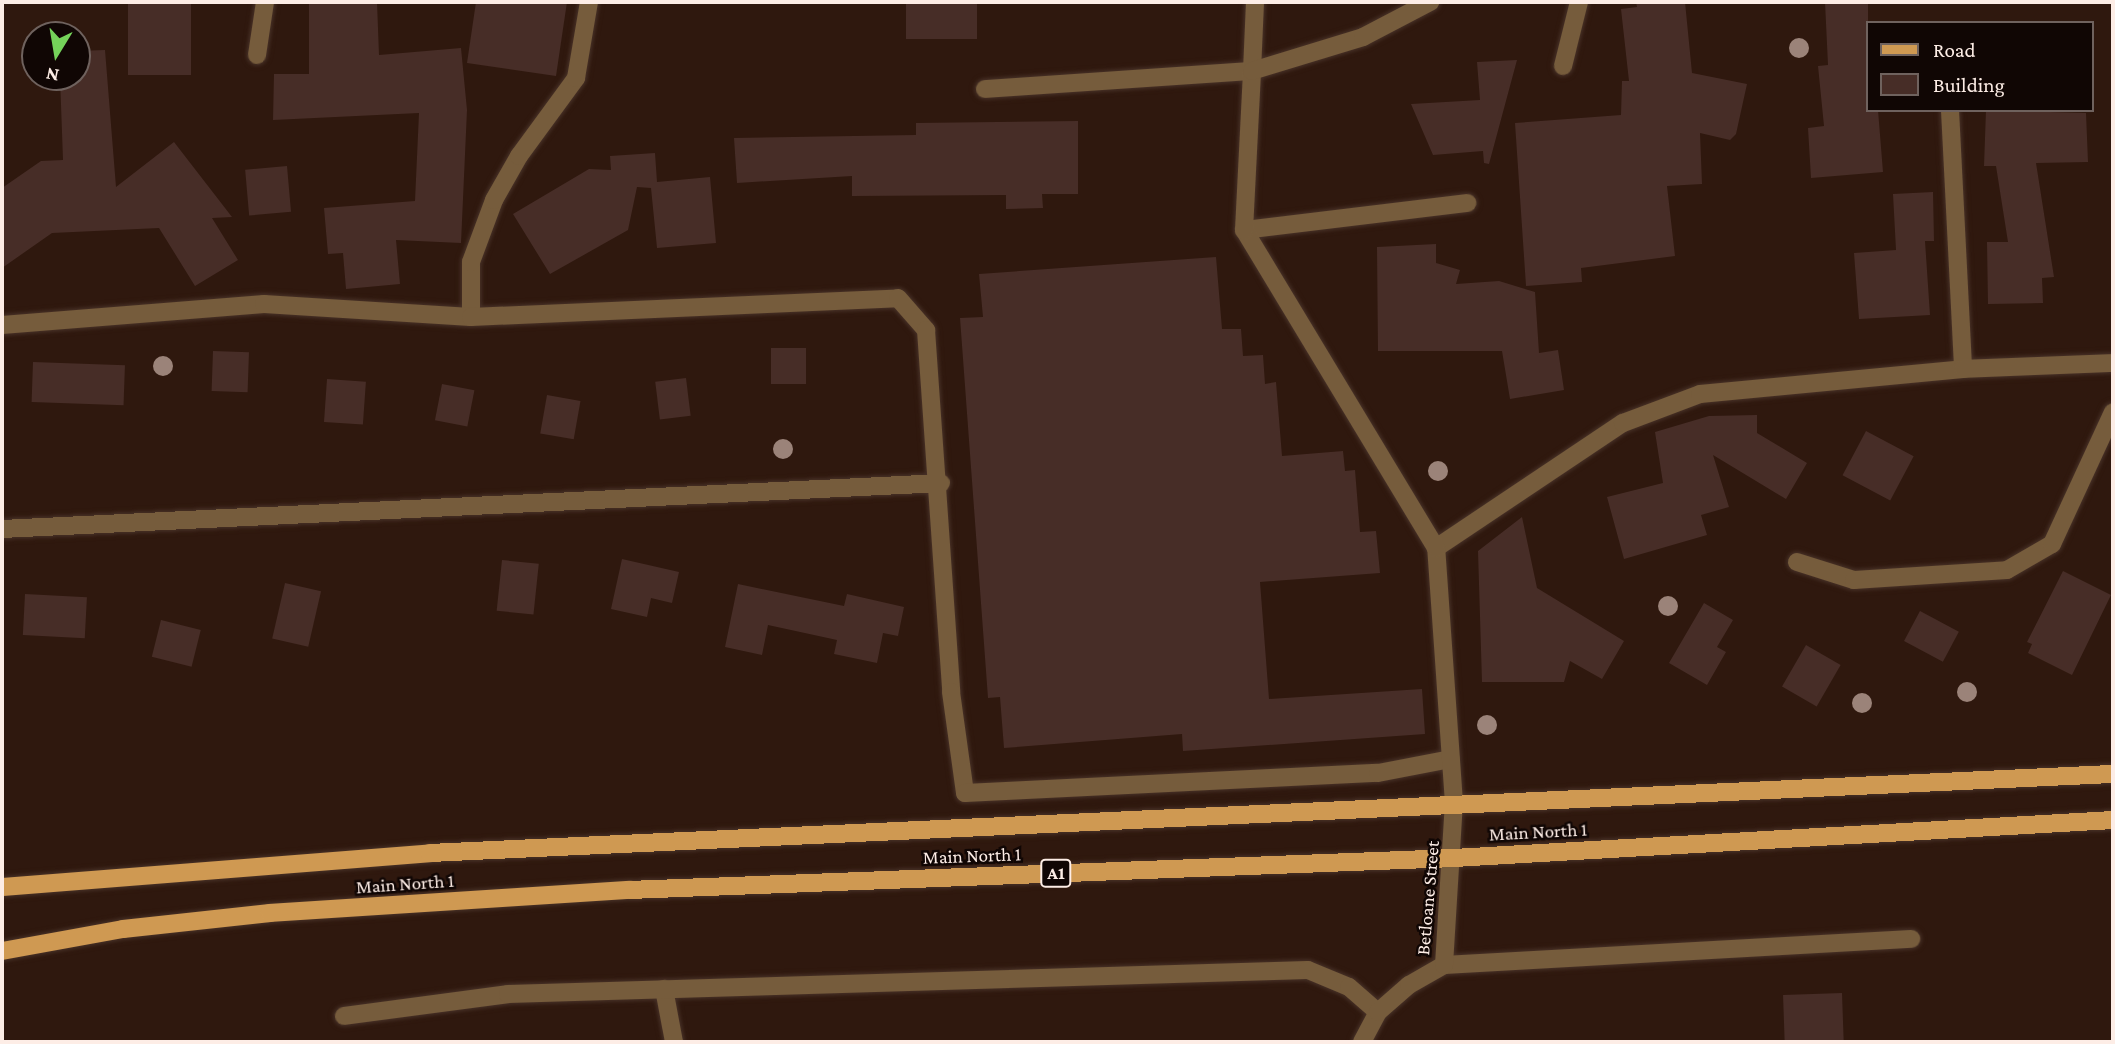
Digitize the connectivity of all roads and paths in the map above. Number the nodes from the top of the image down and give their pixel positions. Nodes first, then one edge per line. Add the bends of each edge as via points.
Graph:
1 (265, 2) edge
2 (589, 2) edge
3 (1255, 2) edge
4 (1430, 2) edge
5 (1579, 2) edge
6 (257, 55) dead end
7 (1563, 66) dead end
8 (1252, 71) junction
9 (985, 89) dead end
10 (1950, 112) edge
11 (1467, 203) dead end
12 (1244, 230) junction
13 (471, 317) junction
14 (2, 325) edge
15 (2113, 363) edge
16 (1963, 369) junction
17 (2113, 412) edge
18 (941, 482) junction
19 (2, 530) edge
20 (1436, 548) junction
21 (1797, 562) dead end
22 (1451, 759) junction
23 (2113, 774) edge
24 (1454, 803) junction
25 (2113, 820) edge
26 (1454, 858) junction
27 (2, 887) edge
28 (1911, 939) dead end
29 (2, 951) edge
30 (1444, 965) junction
31 (664, 989) junction
32 (1378, 1012) junction
33 (344, 1016) dead end
34 (674, 1042) edge
35 (1362, 1042) edge

1 - 6 street
2 - 13 street via 576,78 519,156 494,200 471,262
3 - 8 street
4 - 8 street via 1363,37
5 - 7 street
8 - 9 street
8 - 12 street
10 - 16 street
11 - 12 street
12 - 20 street
13 - 14 street via 264,304
13 - 18 street via 898,299 926,330
15 - 16 street
16 - 20 street via 1700,394 1623,423
17 - 21 street via 2052,544 2007,570 1854,580
18 - 19 street
18 - 22 street via 951,692 965,793 1378,773
20 - 22 street, Betloane Street
22 - 24 street, Betloane Street
23 - 24 main road, Main North 1
24 - 26 street, Betloane Street
24 - 27 main road, Main North 1 via 430,853
25 - 26 main road, Main North 1 / A1
26 - 29 main road, Main North 1 / A1 via 560,895 243,916 123,929
26 - 30 street, Betloane Street
28 - 30 street
30 - 32 street, Betloane Street via 1409,985
31 - 32 street via 1308,970 1349,987
31 - 33 street via 508,994
31 - 34 street
32 - 35 street, Betloane Street

